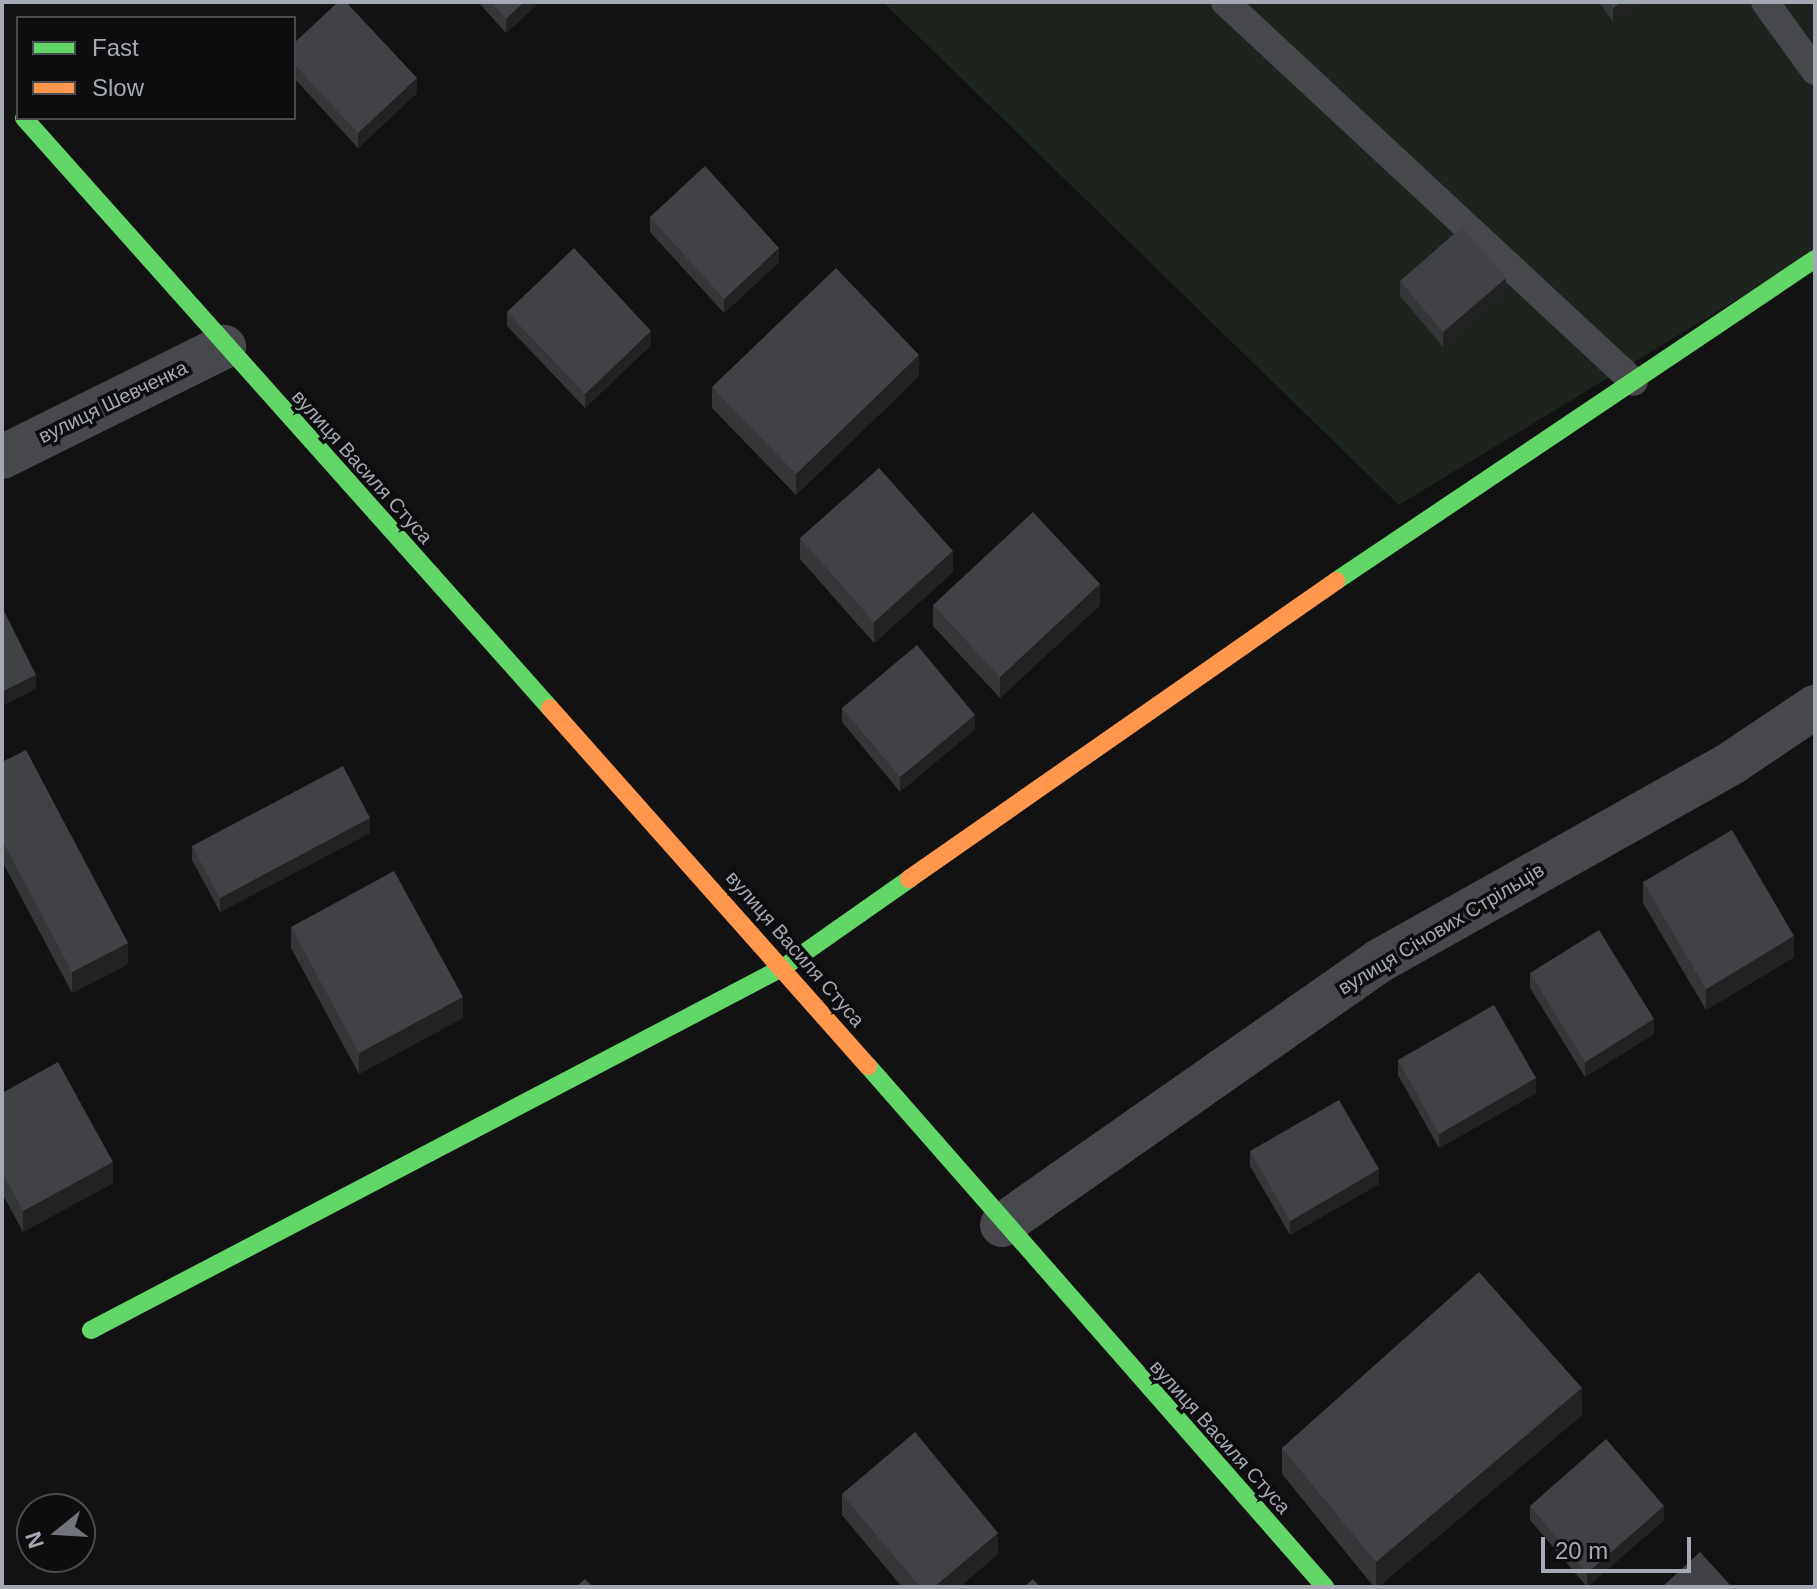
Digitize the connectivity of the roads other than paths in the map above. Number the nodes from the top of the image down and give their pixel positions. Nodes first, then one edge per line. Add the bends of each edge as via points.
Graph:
1 (1225, 2) edge
2 (1765, 2) edge
3 (1815, 71) edge
4 (26, 120) edge
5 (1815, 259) edge
6 (224, 347) junction
7 (1634, 382) junction
8 (2, 457) edge
9 (1815, 707) edge
10 (784, 967) junction
11 (1002, 1225) junction
12 (91, 1330) dead end
13 (1325, 1587) edge

1 - 7 lane
2 - 3 lane
4 - 6 street, вулиця Василя Стуса
5 - 7 street
6 - 8 street, вулиця Шевченка
6 - 10 street, вулиця Василя Стуса
7 - 10 street via 1426,518
9 - 11 street, вулиця Січових Стрільців via 1733,762 1379,961
10 - 11 street, вулиця Василя Стуса
10 - 12 street
11 - 13 street, вулиця Василя Стуса

